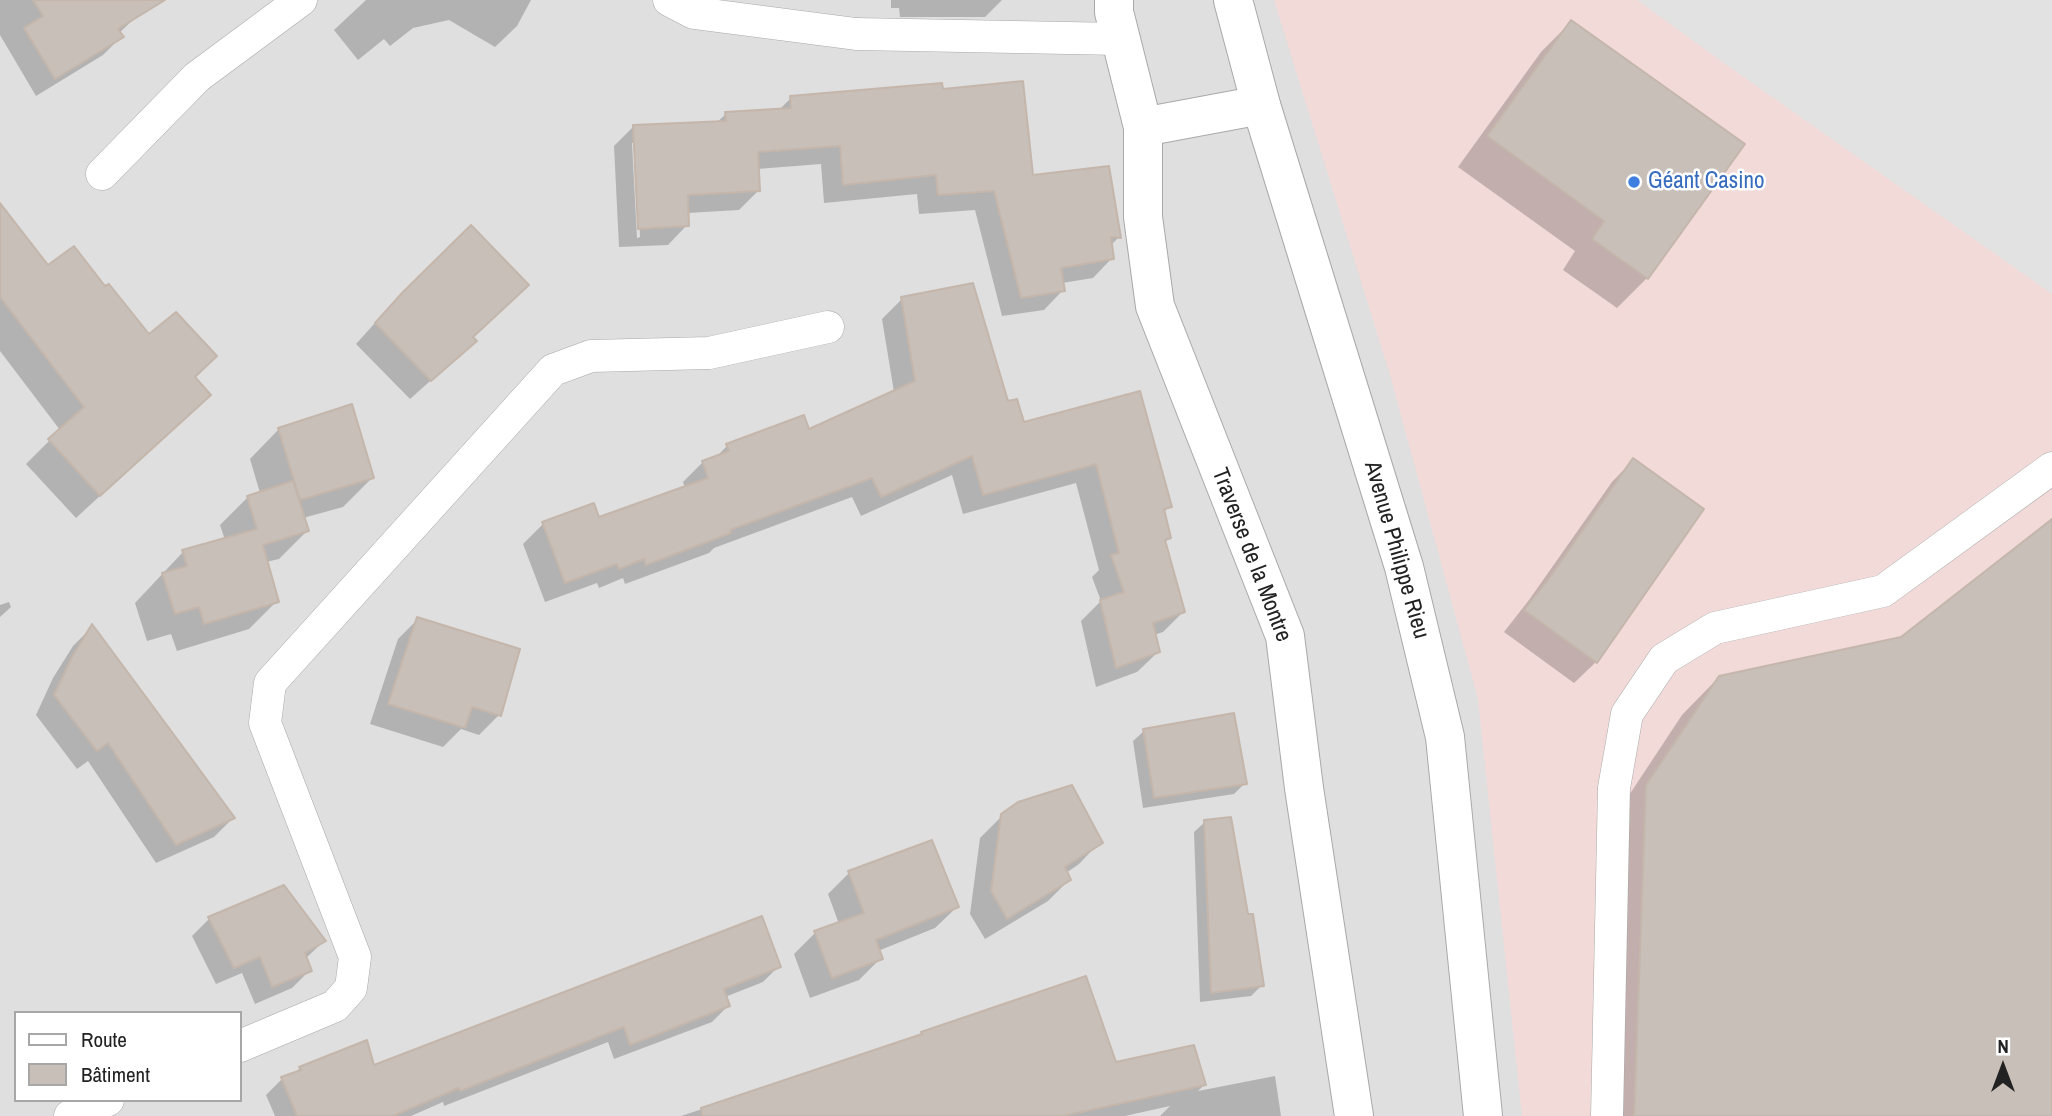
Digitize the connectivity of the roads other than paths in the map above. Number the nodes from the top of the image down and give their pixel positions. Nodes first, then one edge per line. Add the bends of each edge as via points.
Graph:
1 (300, 0) edge
2 (669, 0) edge
3 (1114, 0) edge
4 (1233, 0) edge
5 (1121, 39) junction
6 (1261, 104) junction
7 (1143, 127) junction
8 (102, 174) dead end
9 (828, 327) dead end
10 (2052, 468) edge
11 (242, 1045) edge
12 (103, 1102) edge
13 (70, 1116) edge
14 (1354, 1116) edge
15 (1483, 1116) edge
16 (1607, 1116) edge

1 - 8 lane via 197,77
2 - 5 lane via 694,13 856,34
3 - 5 street, Traverse de la Montre
4 - 6 street, Avenue Philippe Rieu
5 - 7 street, Traverse de la Montre
6 - 7 street
6 - 15 street, Avenue Philippe Rieu via 1404,567 1445,737
7 - 14 street, Traverse de la Montre via 1143,217 1155,306 1285,636
9 - 11 lane via 709,353 591,356 553,370 270,683 265,723 355,957 351,988 335,1006
10 - 16 lane via 1883,591 1714,628 1664,659 1627,714 1614,788
12 - 13 lane

